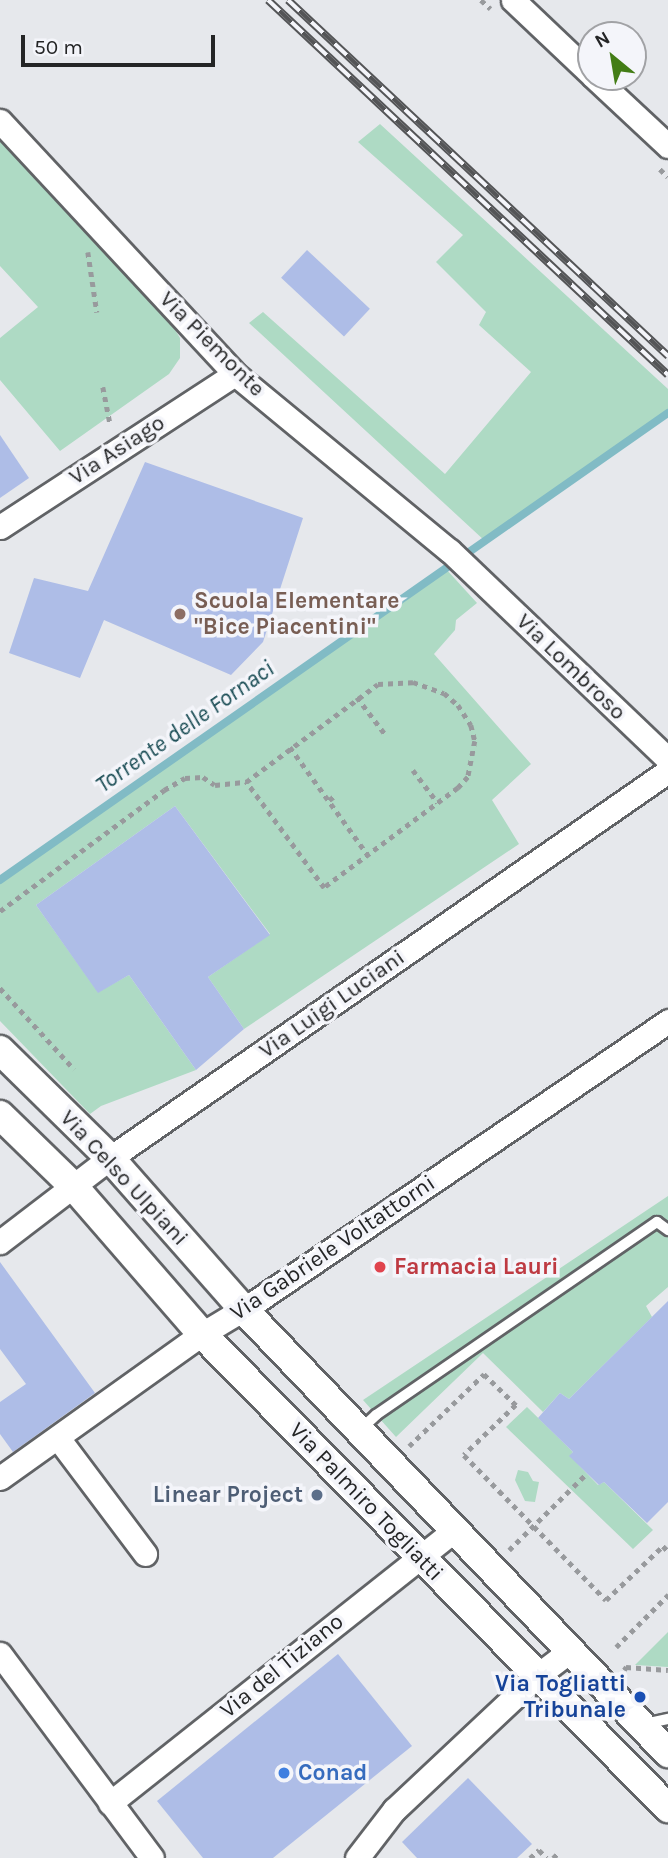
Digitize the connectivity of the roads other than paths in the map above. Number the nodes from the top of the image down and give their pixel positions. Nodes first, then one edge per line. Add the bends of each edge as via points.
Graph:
1 (513, 0) edge
2 (577, 60) edge
3 (610, 91) edge
4 (0, 121) edge
5 (668, 146) edge
6 (235, 373) junction
7 (0, 527) edge
8 (475, 575) joint
9 (668, 759) edge
10 (668, 771) edge
11 (668, 1021) edge
12 (0, 1050) edge
13 (0, 1115) edge
14 (110, 1158) junction
15 (74, 1187) junction
16 (668, 1230) edge
17 (0, 1242) edge
18 (243, 1309) junction
19 (202, 1334) junction
20 (360, 1430) junction
21 (58, 1438) junction
22 (0, 1478) edge
23 (454, 1530) junction
24 (145, 1554) dead end
25 (419, 1557) junction
26 (569, 1652) junction
27 (0, 1654) edge
28 (538, 1675) junction
29 (668, 1718) edge
30 (640, 1725) junction
31 (668, 1753) edge
32 (110, 1802) junction
33 (668, 1808) edge
34 (152, 1858) edge
35 (357, 1858) edge

1 - 2 street
3 - 5 street
4 - 6 street, Via Piemonte
6 - 7 street, Via Asiago
6 - 8 street, Via Piemonte
8 - 9 street, Via Lombroso
10 - 14 street, Via Luigi Luciani
11 - 18 street, Via Gabriele Voltattorni
12 - 14 street, Via Celso Ulpiani
13 - 15 street, Via Celso Ulpiani
14 - 15 street, Via Luigi Luciani
14 - 18 street, Via Celso Ulpiani
15 - 17 street, Via Luigi Luciani
15 - 19 street, Via Palmiro Togliatti
16 - 20 lane via 657,1222
18 - 19 street, Via Gabriele Voltattorni
18 - 20 street, Via Palmiro Togliatti
19 - 21 street, Via Gabriele Voltattorni
19 - 25 street, Via Palmiro Togliatti
20 - 23 street, Via Palmiro Togliatti
21 - 22 street, Via Gabriele Voltattorni
21 - 24 street
23 - 25 street, Via del Tiziano
23 - 26 street, Via Palmiro Togliatti
25 - 28 street, Via Palmiro Togliatti
25 - 32 street, Via del Tiziano
26 - 28 street
26 - 30 street, Via Palmiro Togliatti
27 - 32 street
28 - 33 street, Via Palmiro Togliatti
28 - 35 street via 394,1810
29 - 30 lane
30 - 31 street, Via Palmiro Togliatti
32 - 34 street

